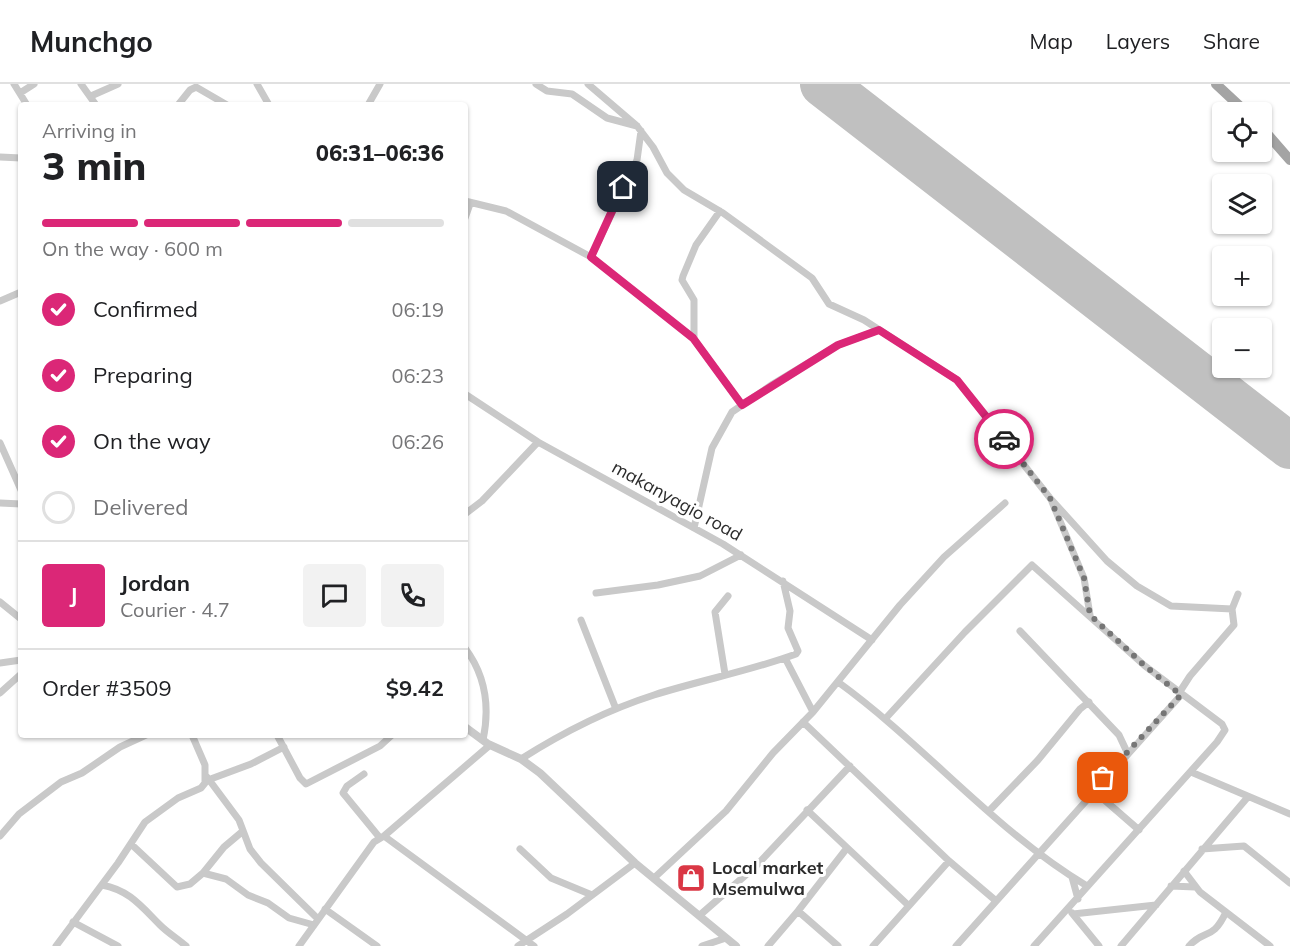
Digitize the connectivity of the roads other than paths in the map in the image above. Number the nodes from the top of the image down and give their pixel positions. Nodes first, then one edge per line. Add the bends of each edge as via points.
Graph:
1 (14, 84) edge
2 (34, 84) edge
3 (81, 84) edge
4 (118, 84) edge
5 (257, 84) edge
6 (380, 84) edge
7 (536, 84) edge
8 (588, 84) edge
9 (1216, 84) edge
10 (20, 93) junction
11 (91, 96) junction
12 (25, 102) edge
13 (94, 102) edge
14 (180, 102) edge
15 (222, 102) edge
16 (267, 102) edge
17 (370, 102) edge
18 (1235, 102) edge
19 (639, 129) junction
20 (1272, 139) edge
21 (0, 157) edge
22 (18, 159) edge
23 (1290, 160) edge
24 (468, 202) edge
25 (720, 211) junction
26 (591, 257) junction
27 (18, 293) edge
28 (0, 301) edge
29 (879, 330) junction
30 (694, 339) junction
31 (468, 396) edge
32 (742, 405) junction
33 (538, 442) junction
34 (0, 443) edge
35 (18, 483) edge
36 (1050, 498) junction
37 (0, 503) edge
38 (1005, 503) dead end
39 (18, 504) edge
40 (468, 512) edge
41 (694, 528) junction
42 (741, 555) junction
43 (783, 581) junction
44 (596, 593) dead end
45 (1238, 594) dead end
46 (728, 596) dead end
47 (0, 602) edge
48 (1232, 609) junction
49 (1090, 615) junction
50 (18, 617) edge
51 (581, 620) dead end
52 (1020, 631) dead end
53 (872, 640) junction
54 (468, 652) edge
55 (785, 658) junction
56 (18, 660) edge
57 (0, 663) edge
58 (725, 674) junction
59 (18, 677) edge
60 (838, 682) junction
61 (0, 693) edge
62 (1180, 694) junction
63 (1089, 702) junction
64 (616, 709) junction
65 (813, 712) junction
66 (886, 718) junction
67 (803, 722) junction
68 (468, 729) edge
69 (140, 738) edge
70 (194, 738) edge
71 (279, 738) edge
72 (389, 738) edge
73 (486, 743) junction
74 (284, 747) junction
75 (1127, 752) junction
76 (521, 759) junction
77 (850, 766) junction
78 (1191, 771) junction
79 (364, 774) dead end
80 (207, 779) junction
81 (1093, 790) junction
82 (1247, 798) junction
83 (807, 810) junction
84 (989, 811) junction
85 (1290, 814) edge
86 (1138, 830) junction
87 (243, 831) junction
88 (0, 836) edge
89 (382, 836) junction
90 (131, 844) junction
91 (847, 848) junction
92 (520, 849) dead end
93 (1202, 849) junction
94 (1039, 853) junction
95 (949, 861) junction
96 (635, 862) junction
97 (1184, 871) junction
98 (203, 873) junction
99 (1072, 877) junction
100 (654, 878) junction
101 (1290, 883) edge
102 (102, 885) junction
103 (1087, 886) junction
104 (1171, 886) junction
105 (1194, 887) junction
106 (592, 895) junction
107 (1078, 898) junction
108 (995, 900) junction
109 (1156, 904) junction
110 (908, 905) junction
111 (325, 909) junction
112 (798, 911) junction
113 (1071, 911) junction
114 (1226, 912) junction
115 (700, 915) junction
116 (73, 922) junction
117 (316, 922) junction
118 (726, 938) junction
119 (525, 939) junction
120 (56, 946) edge
121 (118, 946) edge
122 (186, 946) edge
123 (299, 946) edge
124 (377, 946) edge
125 (518, 946) edge
126 (534, 946) edge
127 (702, 946) edge
128 (736, 946) edge
129 (768, 946) edge
130 (838, 946) edge
131 (873, 946) edge
132 (956, 946) edge
133 (1034, 946) edge
134 (1099, 946) edge
135 (1121, 946) edge
136 (1189, 946) edge
137 (1270, 946) edge

1 - 10 street
2 - 10 street
3 - 11 street
4 - 11 street
5 - 16 street
6 - 17 street
7 - 19 street via 547,91 572,94 607,118
8 - 19 street
9 - 18 main road
10 - 12 street
11 - 13 street
14 - 15 street via 196,87
19 - 25 street via 677,185
19 - 26 street via 637,160
20 - 23 main road
21 - 22 street
24 - 26 street via 506,211
25 - 29 street via 812,278 829,304
25 - 30 street via 696,245 682,280 694,300
26 - 30 street
27 - 28 street
29 - 32 street via 838,345
29 - 36 street via 961,385
30 - 32 street
31 - 33 street, makanyagio road
32 - 41 street via 726,421 712,448
33 - 40 street
33 - 41 street, makanyagio road
34 - 35 street
36 - 48 street via 1107,561 1155,599 1188,609
36 - 49 street via 1084,578
37 - 39 street
38 - 53 street via 944,557
41 - 42 street, makanyagio road
42 - 43 street, makanyagio road
42 - 44 street via 700,576
43 - 53 street, makanyagio road
43 - 55 street via 790,611 788,628 798,651
45 - 48 street
46 - 58 street via 715,612
47 - 50 street
48 - 62 street via 1234,625 1190,676
49 - 62 street
49 - 66 street via 1039,568 1028,567
51 - 64 street
52 - 63 street
53 - 60 street
54 - 73 street via 486,695
55 - 58 street
55 - 65 street
56 - 57 street
58 - 64 street
59 - 61 street
60 - 65 street
60 - 66 street
62 - 75 street
62 - 78 street via 1225,730
63 - 75 street via 1121,738
63 - 84 street
64 - 76 street
65 - 67 street
66 - 84 street
67 - 77 street
67 - 100 street via 726,811
68 - 73 street
69 - 88 street via 61,782 19,814
70 - 80 street
71 - 74 street
72 - 74 street via 306,784
73 - 76 street
73 - 89 street
74 - 80 street via 251,764
75 - 81 street
76 - 96 street
77 - 83 street
77 - 95 street
78 - 82 street
78 - 86 street
79 - 89 street via 343,793
80 - 87 street
80 - 90 street via 201,788 178,798 145,822
81 - 86 street
81 - 94 street
82 - 85 street
82 - 93 street
83 - 91 street
83 - 115 street via 756,866
84 - 94 street
86 - 103 street
87 - 98 street
87 - 117 street via 261,863
89 - 111 street
89 - 119 street
90 - 98 street via 177,887 190,884
90 - 102 street
91 - 110 street
91 - 112 street
92 - 106 street via 551,878
93 - 97 street
93 - 101 street via 1244,846
94 - 99 street
94 - 108 street
95 - 108 street
95 - 110 street
96 - 100 street
96 - 106 street
97 - 104 street
97 - 105 street
98 - 117 street via 226,879 289,918
99 - 103 street
99 - 107 street
100 - 115 street
102 - 116 street
102 - 122 street via 129,893
103 - 107 street
104 - 105 street
104 - 109 street
105 - 114 street
106 - 119 street
107 - 113 street
108 - 132 street
109 - 113 street
109 - 135 street
110 - 131 street
111 - 117 street
111 - 124 street
112 - 129 street
112 - 130 street
113 - 133 street
113 - 134 street
114 - 136 street via 1217,930
114 - 137 street
115 - 118 street
116 - 120 street
116 - 121 street
117 - 123 street
118 - 127 street
118 - 128 street
119 - 125 street
119 - 126 street

